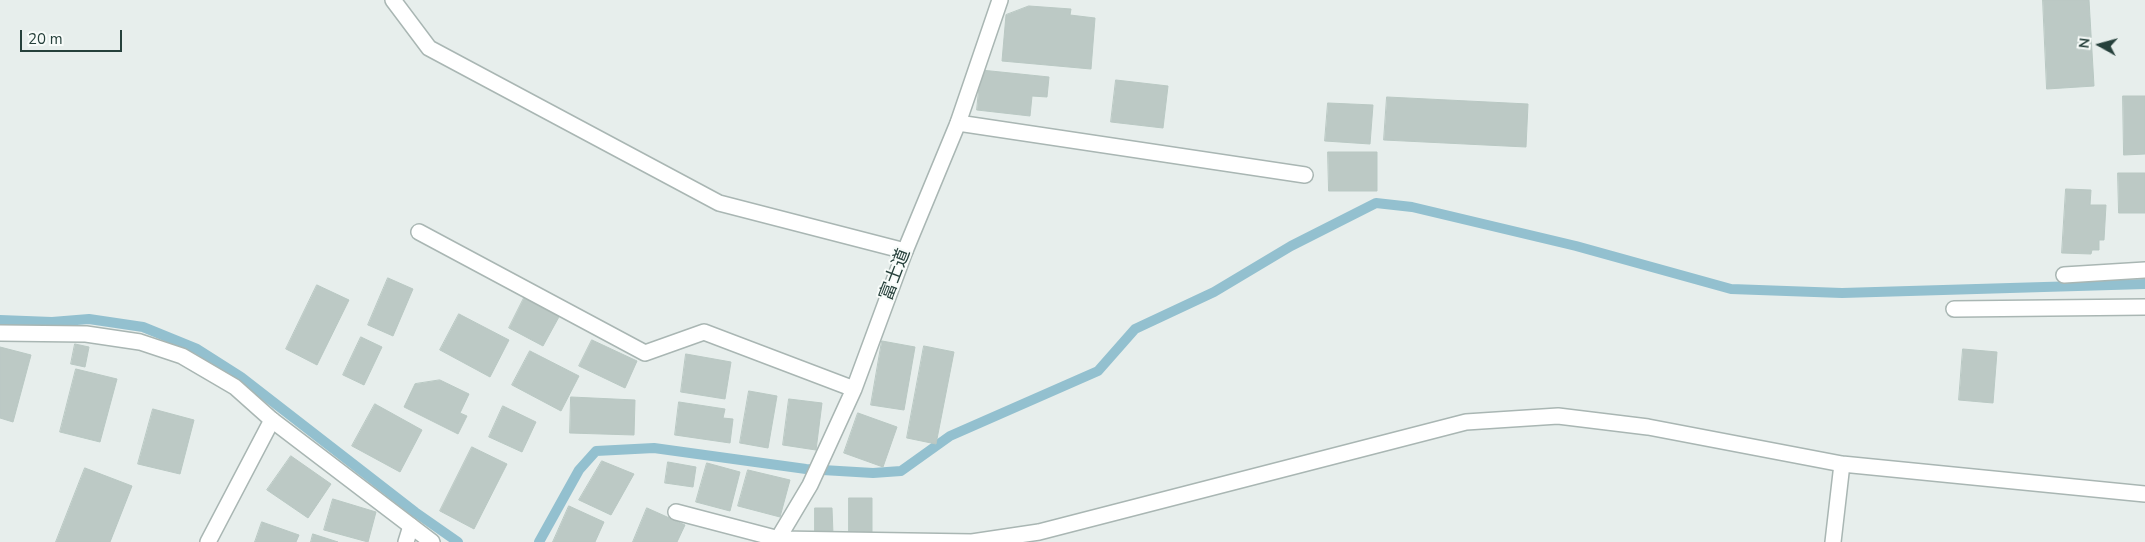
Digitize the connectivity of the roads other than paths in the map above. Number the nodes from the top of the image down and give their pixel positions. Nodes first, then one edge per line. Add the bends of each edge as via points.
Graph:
1 (393, 0) edge
2 (1000, 0) edge
3 (958, 123) junction
4 (1305, 175) dead end
5 (419, 232) dead end
6 (905, 251) junction
7 (2145, 270) edge
8 (2064, 275) dead end
9 (2145, 307) edge
10 (1954, 309) dead end
11 (0, 333) edge
12 (854, 389) junction
13 (272, 420) junction
14 (1842, 464) junction
15 (2145, 494) edge
16 (676, 512) dead end
17 (410, 526) junction
18 (778, 541) edge
19 (208, 542) edge
20 (406, 542) edge
21 (432, 542) edge
22 (1833, 542) edge

1 - 6 street via 429,48 719,203
2 - 3 street, 富士道
3 - 4 street
3 - 6 street, 富士道
5 - 12 street via 645,353 704,332
6 - 12 street, 富士道
7 - 8 street
9 - 10 street
11 - 13 street via 86,334 140,342 190,361 235,387
12 - 18 street, 富士道 via 810,485
13 - 17 street
13 - 19 street
14 - 15 street
14 - 18 street via 1648,427 1558,416 1466,422 1038,532 972,542
14 - 22 street
16 - 18 street
17 - 20 street
17 - 21 street

